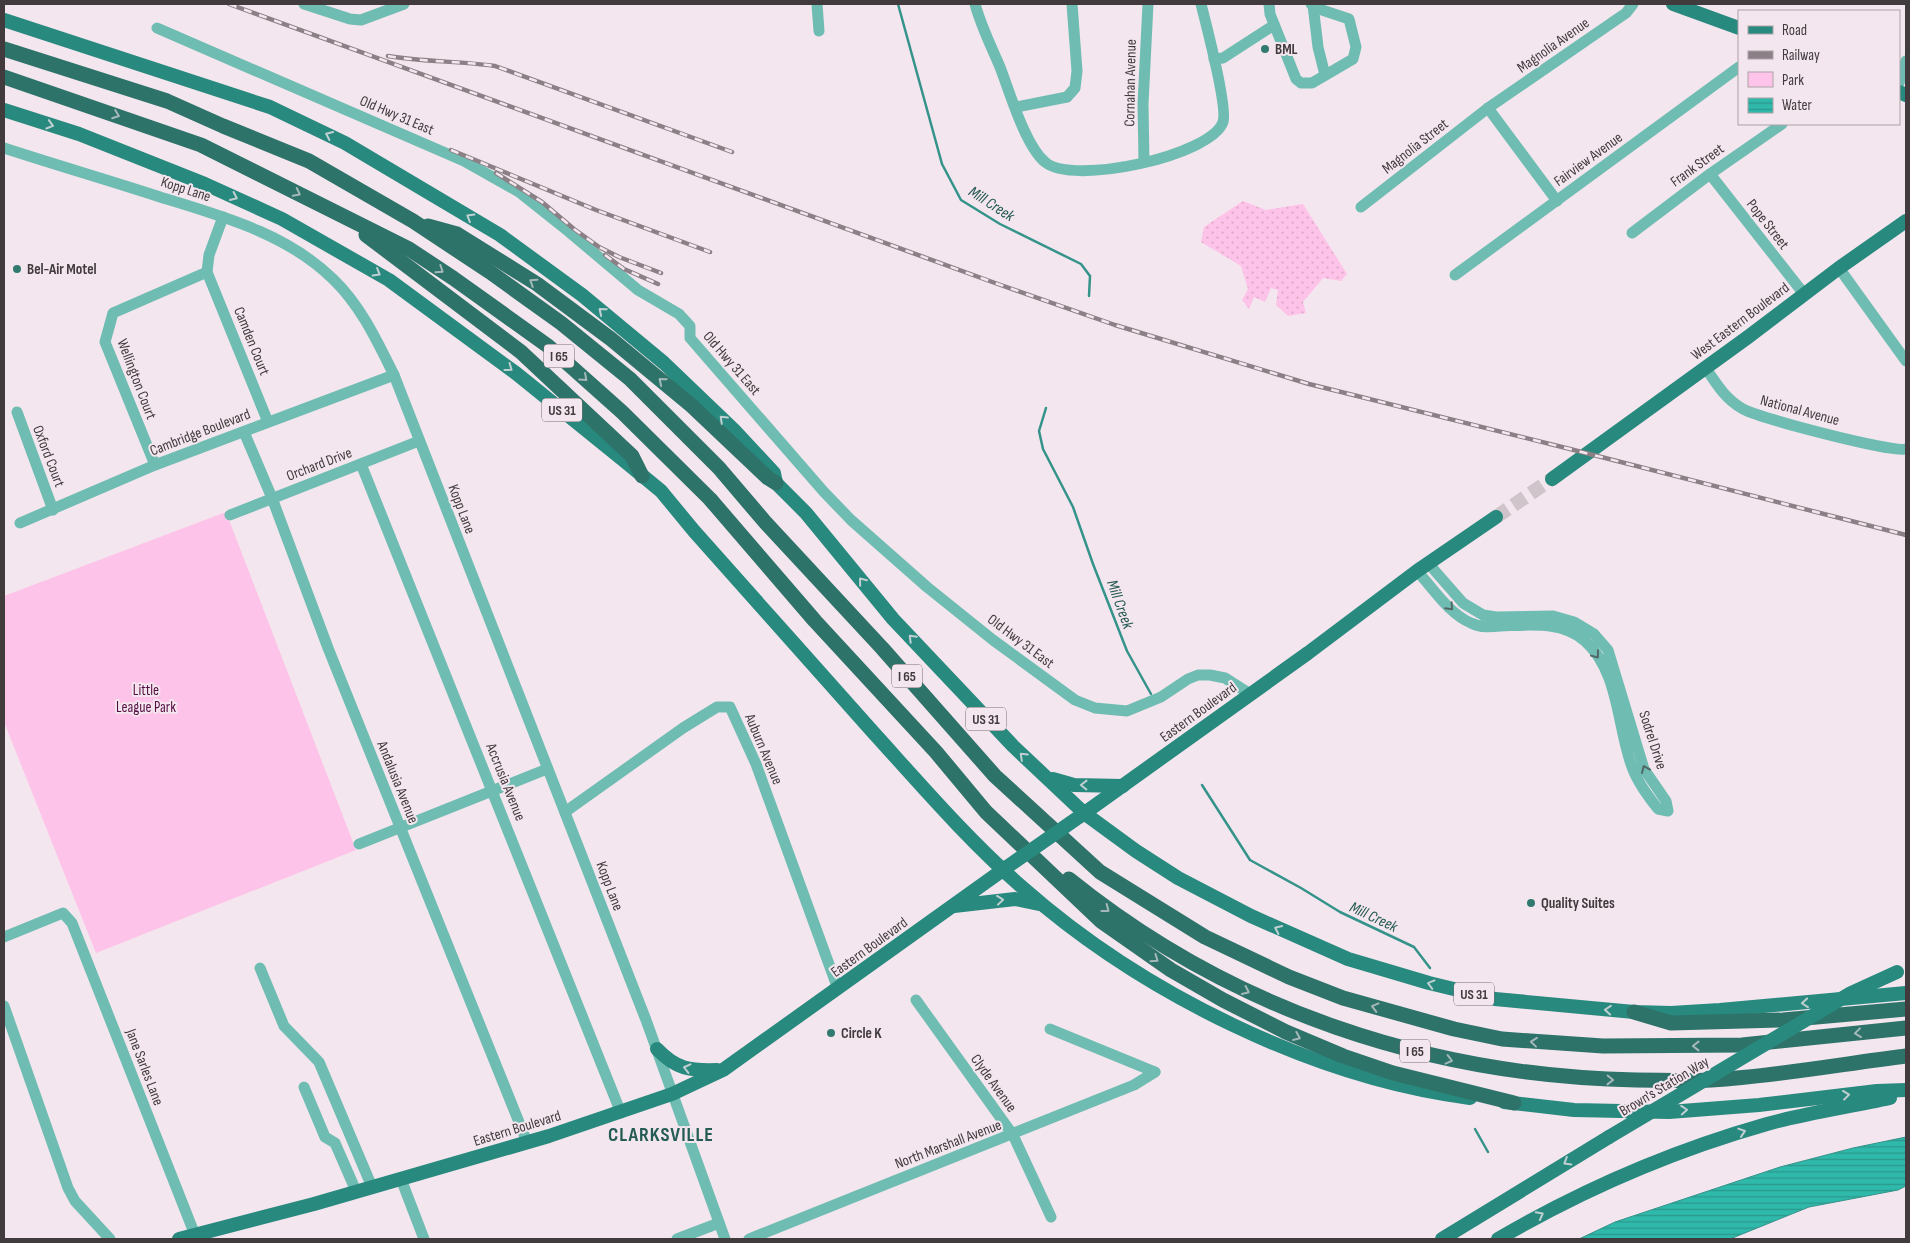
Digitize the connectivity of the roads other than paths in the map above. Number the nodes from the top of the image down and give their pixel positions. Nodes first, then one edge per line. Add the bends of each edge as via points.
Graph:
1 (304, 4) edge
2 (404, 4) edge
3 (817, 4) edge
4 (975, 4) edge
5 (1072, 4) edge
6 (1148, 4) edge
7 (1201, 4) edge
8 (1269, 4) edge
9 (1312, 4) edge
10 (1633, 4) edge
11 (1673, 4) edge
12 (4, 20) edge
13 (1274, 25) junction
14 (157, 28) dead end
15 (1738, 28) edge
16 (820, 31) dead end
17 (4, 49) edge
18 (1214, 59) junction
19 (1906, 61) edge
20 (1738, 68) edge
21 (1325, 75) junction
22 (4, 77) edge
23 (1900, 80) edge
24 (1016, 107) junction
25 (1488, 108) junction
26 (4, 110) edge
27 (1781, 125) edge
28 (4, 148) edge
29 (1144, 162) junction
30 (1710, 174) junction
31 (1557, 200) junction
32 (1361, 207) dead end
33 (334, 212) junction
34 (223, 217) junction
35 (1906, 221) edge
36 (413, 222) junction
37 (1632, 233) dead end
38 (1839, 268) junction
39 (207, 272) junction
40 (1455, 275) dead end
41 (1804, 294) junction
42 (1906, 361) edge
43 (1705, 367) junction
44 (394, 375) junction
45 (17, 412) dead end
46 (268, 422) junction
47 (244, 432) junction
48 (419, 441) junction
49 (1906, 449) edge
50 (361, 464) junction
51 (155, 465) junction
52 (642, 476) junction
53 (1552, 479) tunnel mouth
54 (776, 482) junction
55 (272, 498) junction
56 (53, 510) junction
57 (230, 515) dead end
58 (1496, 517) tunnel mouth
59 (20, 523) dead end
60 (1423, 567) junction
61 (1250, 694) junction
62 (547, 769) junction
63 (1045, 776) junction
64 (1123, 786) junction
65 (493, 791) junction
66 (565, 812) junction
67 (986, 812) junction
68 (1080, 816) junction
69 (401, 828) junction
70 (359, 844) dead end
71 (1005, 868) junction
72 (953, 906) junction
73 (1047, 907) junction
74 (4, 937) edge
75 (260, 968) dead end
76 (1902, 971) edge
77 (838, 989) junction
78 (1906, 993) edge
79 (916, 1000) dead end
80 (4, 1006) edge
81 (1906, 1009) edge
82 (1634, 1012) junction
83 (1906, 1028) edge
84 (1050, 1029) dead end
85 (657, 1049) junction
86 (1906, 1056) edge
87 (723, 1070) junction
88 (304, 1087) dead end
89 (1906, 1092) edge
90 (672, 1094) junction
91 (1514, 1103) junction
92 (621, 1113) junction
93 (1013, 1134) junction
94 (526, 1142) junction
95 (401, 1179) junction
96 (372, 1187) junction
97 (356, 1192) junction
98 (1052, 1216) dead end
99 (719, 1222) junction
100 (195, 1235) junction
101 (110, 1239) edge
102 (179, 1239) edge
103 (424, 1239) edge
104 (677, 1239) edge
105 (725, 1239) edge
106 (749, 1239) edge
107 (1442, 1239) edge
108 (1498, 1239) edge

1 - 2 street via 350,20 361,20
3 - 16 street
4 - 24 street
5 - 24 street via 1077,71 1075,88 1067,97
6 - 29 street, Cornahan Avenue
7 - 18 street
8 - 13 street
9 - 21 street
9 - 21 street via 1349,19 1356,47 1352,60
10 - 25 street, Magnolia Avenue via 1626,13
11 - 15 main road
54 -> 12 main road, US 31 via 774,473 734,430 664,363 582,295 492,230 345,143 270,107
13 - 18 street via 1223,58
13 - 21 street via 1296,79 1301,83 1312,83
14 - 61 street, Old Hwy 31 East via 464,161 518,192 638,290 679,314 690,326 690,338 851,520 926,587 1075,700 1095,708 1127,710 1161,697 1188,679 1210,674 1225,678
17 - 36 highway, I 65 via 167,101 309,161
18 - 29 street via 1224,116 1222,124 1211,138
19 - 23 street
20 - 31 street, Fairview Avenue
22 -> 33 highway, I 65 via 201,145
24 - 29 street via 1038,155 1056,169 1071,172 1110,170
25 - 31 street
25 - 32 street, Magnolia Street
26 -> 52 main road, US 31 via 79,134 205,184 282,219 381,275 517,374
27 - 30 street, Frank Street
28 - 34 street, Kopp Lane
30 - 37 street, Frank Street
30 - 41 street, Pope Street
31 - 40 street, Fairview Avenue
33 - 52 highway via 521,352 632,456
33 -> 67 highway, I 65 via 409,249 453,278 548,346 615,406 710,498
34 - 39 street via 209,255
34 - 44 street, Kopp Lane via 287,245 334,279 365,320
35 - 38 main road, West Eastern Boulevard
54 -> 36 highway via 692,406 537,284 457,234
83 -> 36 highway, I 65 via 1742,1045 1603,1046 1502,1038 1454,1029 1342,998 1205,937 1100,872 995,776 719,468 630,379 561,323
38 - 41 main road, West Eastern Boulevard
38 - 42 street
39 - 46 street, Camden Court
39 - 51 street, Wellington Court via 113,312 105,342
41 - 43 main road, West Eastern Boulevard
43 - 49 street, National Avenue via 1723,394 1743,409 1838,437 1891,449
43 - 53 main road, West Eastern Boulevard
44 - 46 street, Cambridge Boulevard
44 - 48 street, Kopp Lane
45 - 56 street, Oxford Court
46 - 47 street, Cambridge Boulevard
47 - 51 street, Cambridge Boulevard
47 - 55 street, Andalusia Avenue
48 - 50 street, Orchard Drive
48 - 62 street, Kopp Lane
50 - 55 street, Orchard Drive
50 - 65 street, Accrusia Avenue
51 - 56 street, Cambridge Boulevard
52 - 71 main road, US 31 via 661,491 951,818
63 -> 54 main road, US 31 via 980,713 893,619 806,513
55 - 57 street, Orchard Drive
55 - 69 street, Andalusia Avenue
56 - 59 street, Cambridge Boulevard
58 - 60 main road, Eastern Boulevard
60 -> 60 street, Sodrel Drive via 1452,610 1472,624 1485,627 1544,625 1572,633 1585,641 1608,674 1632,767 1643,790 1658,809 1668,811 1666,801 1644,769 1608,650 1594,634 1574,622 1552,616 1483,615 1463,603
60 - 61 main road, Eastern Boulevard
61 - 64 main road, Eastern Boulevard
62 - 65 street
62 - 66 street, Kopp Lane
64 -> 63 main road via 1074,785
63 - 68 main road, US 31
64 - 68 main road, Eastern Boulevard
65 - 69 street
65 - 92 street, Accrusia Avenue
66 - 77 street, Auburn Avenue via 683,728 717,707 730,707 756,764
66 - 85 street, Kopp Lane
67 -> 86 highway, I 65 via 1108,910 1175,953 1244,990 1373,1040 1459,1062 1589,1079 1712,1080
67 -> 91 highway via 1101,921 1171,970 1222,1000 1343,1056 1393,1073
68 - 71 main road, Eastern Boulevard, bridge
82 -> 68 main road, US 31 via 1495,999 1348,959 1251,916 1178,878
69 - 70 street
69 - 94 street, Andalusia Avenue
71 - 72 main road, Eastern Boulevard
71 - 73 main road, US 31
72 -> 73 main road via 1015,899
72 - 77 main road, Eastern Boulevard
73 - 91 main road, US 31 via 1139,974 1209,1013 1268,1040 1390,1082 1445,1094
74 - 100 street, Jane Sarles Lane via 63,913 72,923
75 - 96 street via 284,1026 319,1062
76 -> 107 main road, Brown's Station Way, bridge via 1851,994
77 - 87 main road, Eastern Boulevard
78 -> 82 main road, US 31 via 1720,1010
79 - 93 street, Clyde Avenue
80 - 101 street via 68,1188 75,1201
81 - 82 highway via 1783,1020 1671,1022
84 - 93 street, North Marshall Avenue via 1155,1072 1134,1086
87 -> 85 main road via 685,1069 668,1061
85 - 90 street, Kopp Lane
87 - 90 main road, Eastern Boulevard
88 - 97 street via 326,1137 335,1143
91 -> 89 main road, US 31 via 1574,1110 1669,1112 1759,1106 1877,1091
108 -> 89 main road via 1584,1193 1684,1152 1767,1124
90 - 92 main road, Eastern Boulevard
90 - 99 street, Kopp Lane
92 - 94 main road, Eastern Boulevard
93 - 98 street, Clyde Avenue
93 - 106 street, North Marshall Avenue
94 - 95 main road, Eastern Boulevard
95 - 96 main road, Eastern Boulevard
95 - 103 street
96 - 97 main road, Eastern Boulevard
97 - 100 main road, Eastern Boulevard
99 - 104 street
99 - 105 street, Kopp Lane
100 - 102 main road, Eastern Boulevard

